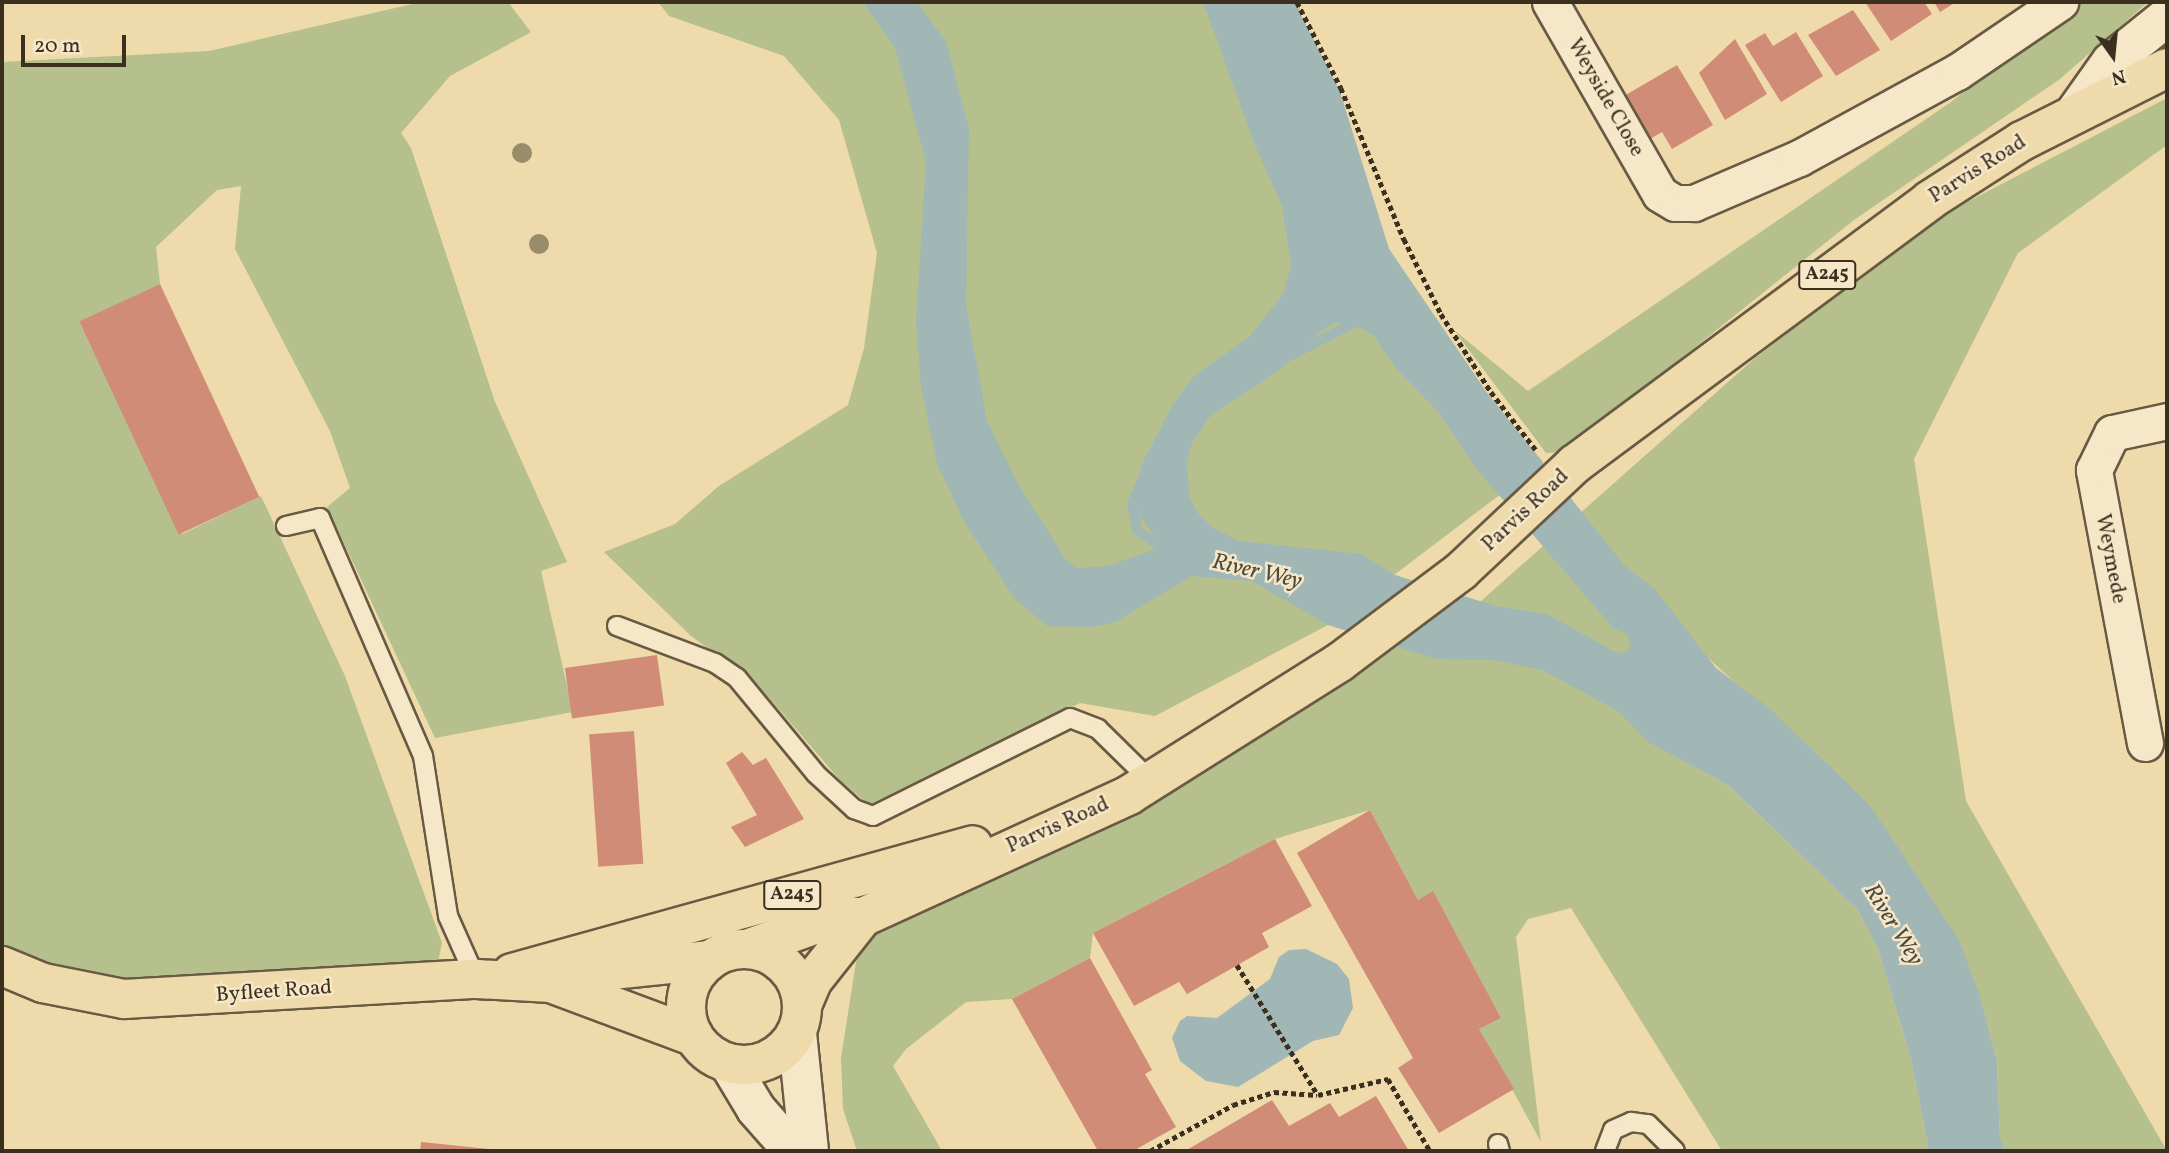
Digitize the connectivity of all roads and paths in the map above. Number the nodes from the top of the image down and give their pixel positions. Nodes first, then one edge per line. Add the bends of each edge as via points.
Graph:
1 (1297, 2) edge
2 (1550, 2) edge
3 (2060, 2) edge
4 (2167, 17) edge
5 (2167, 68) edge
6 (2074, 114) junction
7 (2167, 421) edge
8 (1541, 457) dead end
9 (286, 526) dead end
10 (617, 626) dead end
11 (2145, 743) dead end
12 (1150, 781) junction
13 (1087, 813) junction
14 (863, 917) junction
15 (750, 948) junction
16 (708, 960) junction
17 (1237, 965) dead end
18 (2, 966) edge
19 (486, 978) junction
20 (551, 983) junction
21 (800, 1018) junction
22 (693, 1036) junction
23 (729, 1064) junction
24 (1318, 1095) junction
25 (793, 1151) edge
26 (810, 1151) edge
27 (1150, 1151) edge
28 (1430, 1151) edge
29 (1605, 1151) edge
30 (1675, 1151) edge

1 - 8 path via 1341,88 1441,314 1491,393
2 - 3 street, Weyside Close via 1660,194 1675,203 1694,202 1798,158 1956,72
4 - 6 main road via 2111,62
5 - 6 main road, Parvis Road / A245
6 - 12 main road, Parvis Road / A245 via 1930,200 1591,453 1461,571 1340,662
7 - 11 street, Weymede via 2112,432 2094,470
9 - 19 lane via 320,518 423,756 448,916
10 - 12 lane via 715,663 737,678 816,774 854,809 873,816 1070,718 1098,729
12 - 13 main road, Parvis Road / A245
13 - 14 main road, Parvis Road / A245
13 - 19 main road, A245
14 - 15 main road, Parvis Road / A245 via 836,917
14 - 21 main road, Parvis Road / A245 via 813,980
15 - 16 main road via 728,950
15 - 21 main road via 787,965 798,983
16 - 20 main road, Byfleet Road / A245 via 602,968
16 - 22 main road via 689,987 685,1004
17 - 24 path
18 - 19 main road, Byfleet Road / A245 via 43,983 124,999
19 - 20 main road, Byfleet Road / A245
20 - 22 main road, Byfleet Road / A245
21 - 23 main road via 775,1057
21 - 26 main road
22 - 23 main road via 702,1048
23 - 25 main road via 756,1109
24 - 27 path via 1274,1092 1233,1105
24 - 28 path via 1388,1079
29 - 30 lane via 1613,1130 1631,1122 1648,1124

